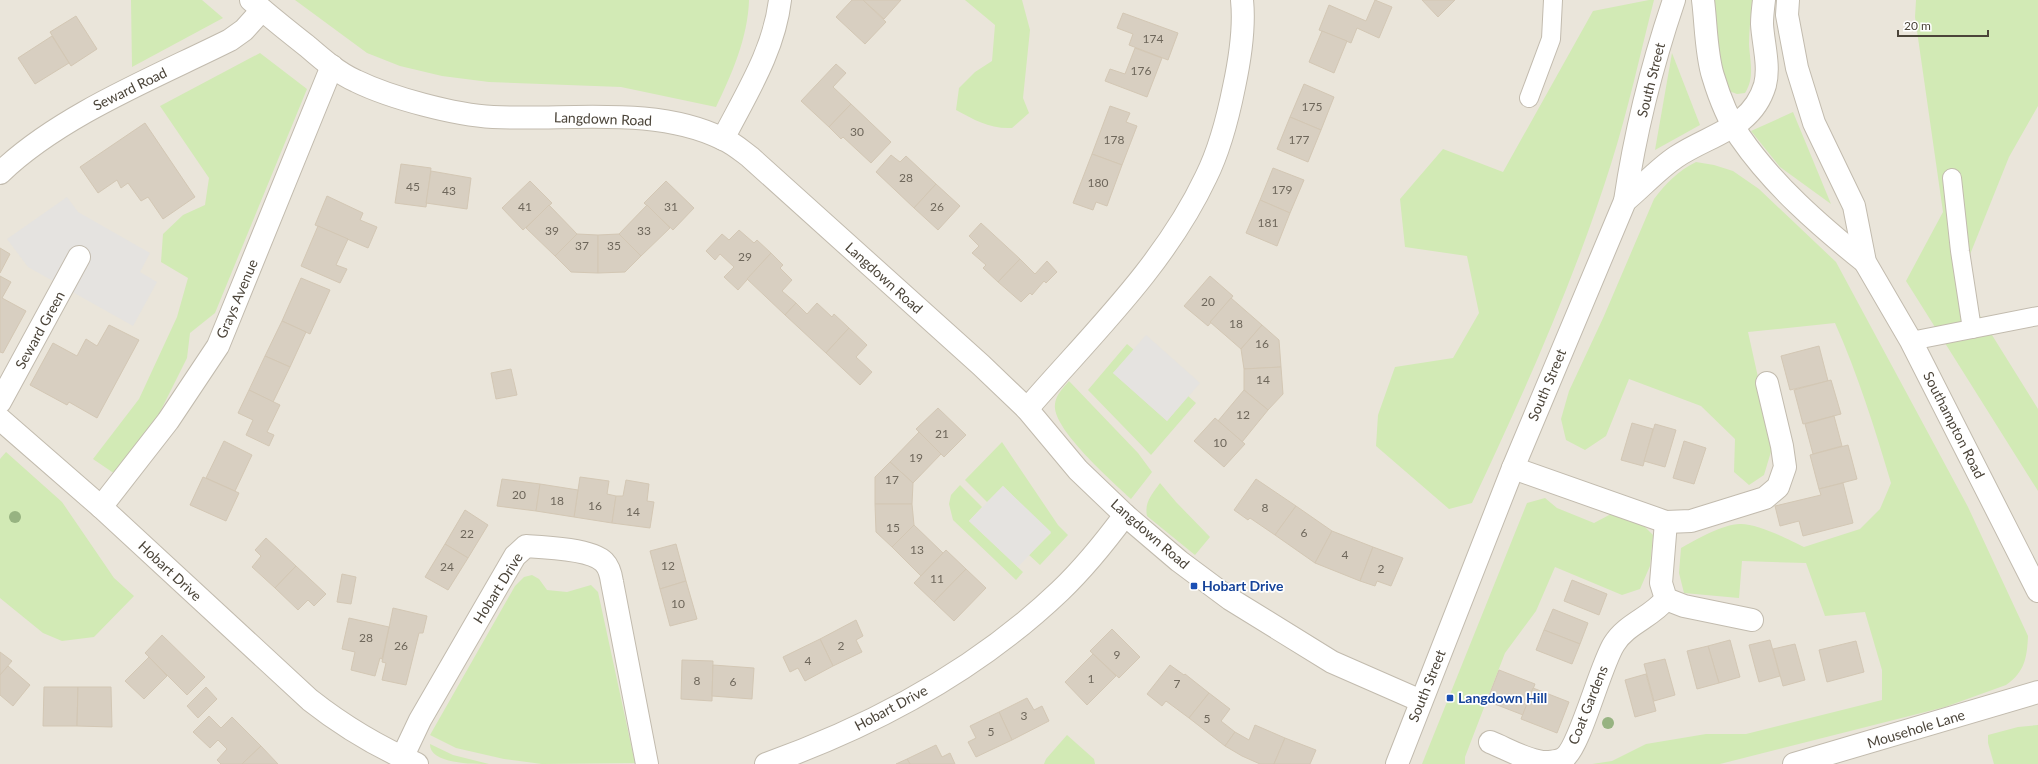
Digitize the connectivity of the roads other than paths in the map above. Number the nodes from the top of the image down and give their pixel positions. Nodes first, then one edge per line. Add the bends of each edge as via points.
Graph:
1 (780, 0) edge
2 (1242, 0) edge
3 (1553, 0) edge
4 (1674, 0) edge
5 (1703, 0) edge
6 (1764, 0) edge
7 (1788, 0) edge
8 (256, 5) edge
9 (332, 66) junction
10 (1529, 98) dead end
11 (1734, 126) junction
12 (723, 139) junction
13 (0, 173) edge
14 (1952, 178) dead end
15 (1625, 201) junction
16 (80, 257) dead end
17 (1865, 262) junction
18 (2038, 316) edge
19 (1972, 329) junction
20 (1911, 341) junction
21 (1767, 383) dead end
22 (0, 402) edge
23 (1027, 408) junction
24 (0, 419) edge
25 (1512, 468) junction
26 (101, 507) junction
27 (1125, 515) junction
28 (1666, 522) junction
29 (2038, 591) edge
30 (1666, 598) junction
31 (1752, 620) dead end
32 (2038, 692) edge
33 (1421, 701) junction
34 (1490, 742) dead end
35 (410, 761) edge
36 (1805, 763) edge
37 (647, 764) edge
38 (766, 764) edge
39 (1396, 764) edge

1 - 12 street via 773,35
2 - 23 street via 1242,40 1233,91 1218,147 1201,188 1177,230 1135,286
3 - 10 lane via 1551,39
4 - 15 street, South Street via 1663,33 1632,156
5 - 11 street, Southampton Road via 1712,74
6 - 11 street via 1762,23 1765,84 1759,100 1749,114
7 - 17 street, Southampton Road via 1787,15 1797,68 1814,123 1854,206
8 - 9 street, Langdown Road
8 - 13 street, Seward Road via 244,30 230,40 87,111 16,157
9 - 12 street, Langdown Road via 356,81 378,90 459,113 493,117 644,118 697,129
9 - 26 street, Grays Avenue via 218,346 168,421
11 - 15 street via 1676,157
11 - 17 street, Southampton Road via 1759,162 1821,226
12 - 23 street, Langdown Road via 750,157 774,178
14 - 19 lane
15 - 25 street, South Street
16 - 22 street, Seward Green
17 - 20 street, Southampton Road
18 - 19 lane
19 - 20 lane
20 - 29 street, Southampton Road
21 - 28 street via 1785,467 1778,487 1765,498 1692,521
23 - 27 street, Langdown Road via 1078,470
24 - 26 street, Hobart Drive
25 - 28 street
25 - 33 street, South Street
26 - 35 street, Hobart Drive via 310,700 368,740
27 - 33 street, Langdown Road via 1230,600 1332,662
27 - 38 street, Hobart Drive via 1059,592 977,658 861,725
28 - 30 street via 1661,583
30 - 31 street via 1684,606
30 - 34 street, Coat Gardens via 1652,613 1624,632 1614,643 1574,744 1565,758 1553,762 1538,761
32 - 36 street, Mousehole Lane
33 - 39 street, South Street
35 - 37 street, Hobart Drive via 420,720 515,556 526,546 536,546 592,555 604,560 608,566

